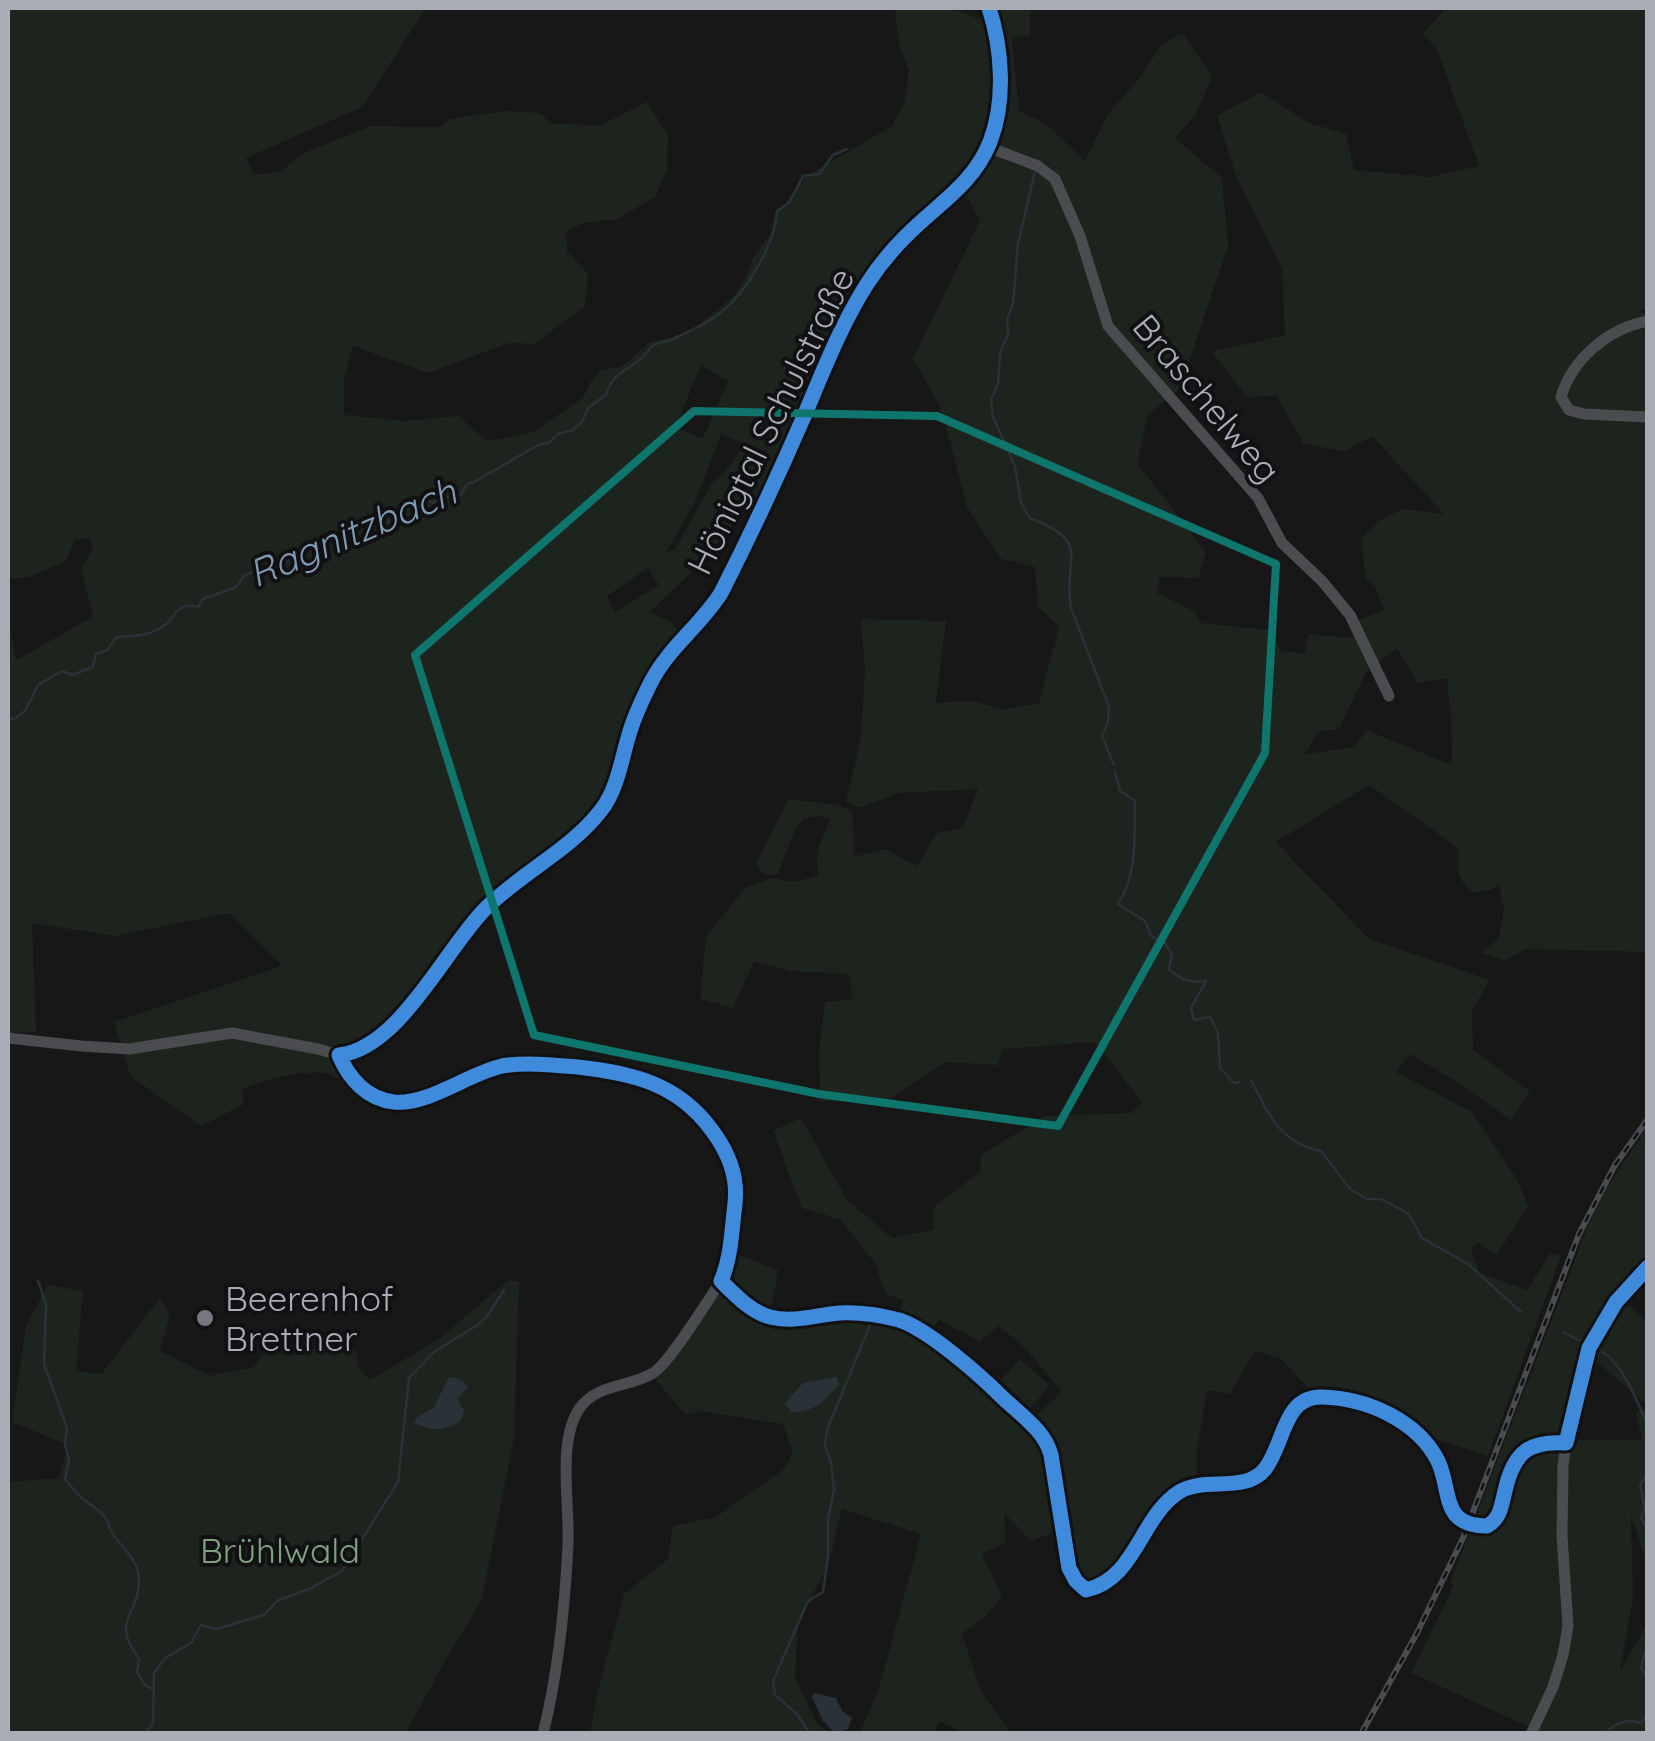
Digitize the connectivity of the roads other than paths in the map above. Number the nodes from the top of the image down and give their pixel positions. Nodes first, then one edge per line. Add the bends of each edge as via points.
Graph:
1 (989, 8) edge
2 (988, 146) junction
3 (1648, 321) edge
4 (1648, 417) edge
5 (1389, 696) dead end
6 (8, 1038) edge
7 (339, 1056) junction
8 (1648, 1267) edge
9 (721, 1281) junction
10 (1566, 1443) junction
11 (543, 1734) edge
12 (1531, 1734) edge

1 - 2 street, Hönigtal Schulstraße via 999,106
2 - 5 street, Braschelweg via 1056,179 1108,326 1258,498 1282,543 1350,616
2 - 7 street, Hönigtal Schulstraße via 963,186 886,258 850,311 722,593 652,679 606,804 471,923 394,1024
3 - 4 street via 1612,333 1592,350 1566,378 1561,397 1569,410 1584,414
6 - 7 street via 130,1049 232,1034
7 - 9 street via 368,1094 391,1102 520,1065 618,1072 685,1100 718,1138 736,1187
8 - 10 street via 1616,1302 1589,1348
9 - 10 street via 770,1317 870,1314 904,1322 985,1381 1045,1438 1069,1568 1086,1590 1115,1574 1178,1493 1258,1475 1295,1406 1306,1398 1371,1404 1400,1422 1438,1462 1455,1516 1479,1526 1495,1522 1520,1454 1539,1443
9 - 11 street via 655,1373 594,1394 571,1429 565,1479 569,1541
10 - 12 street via 1562,1536 1568,1626 1553,1687

